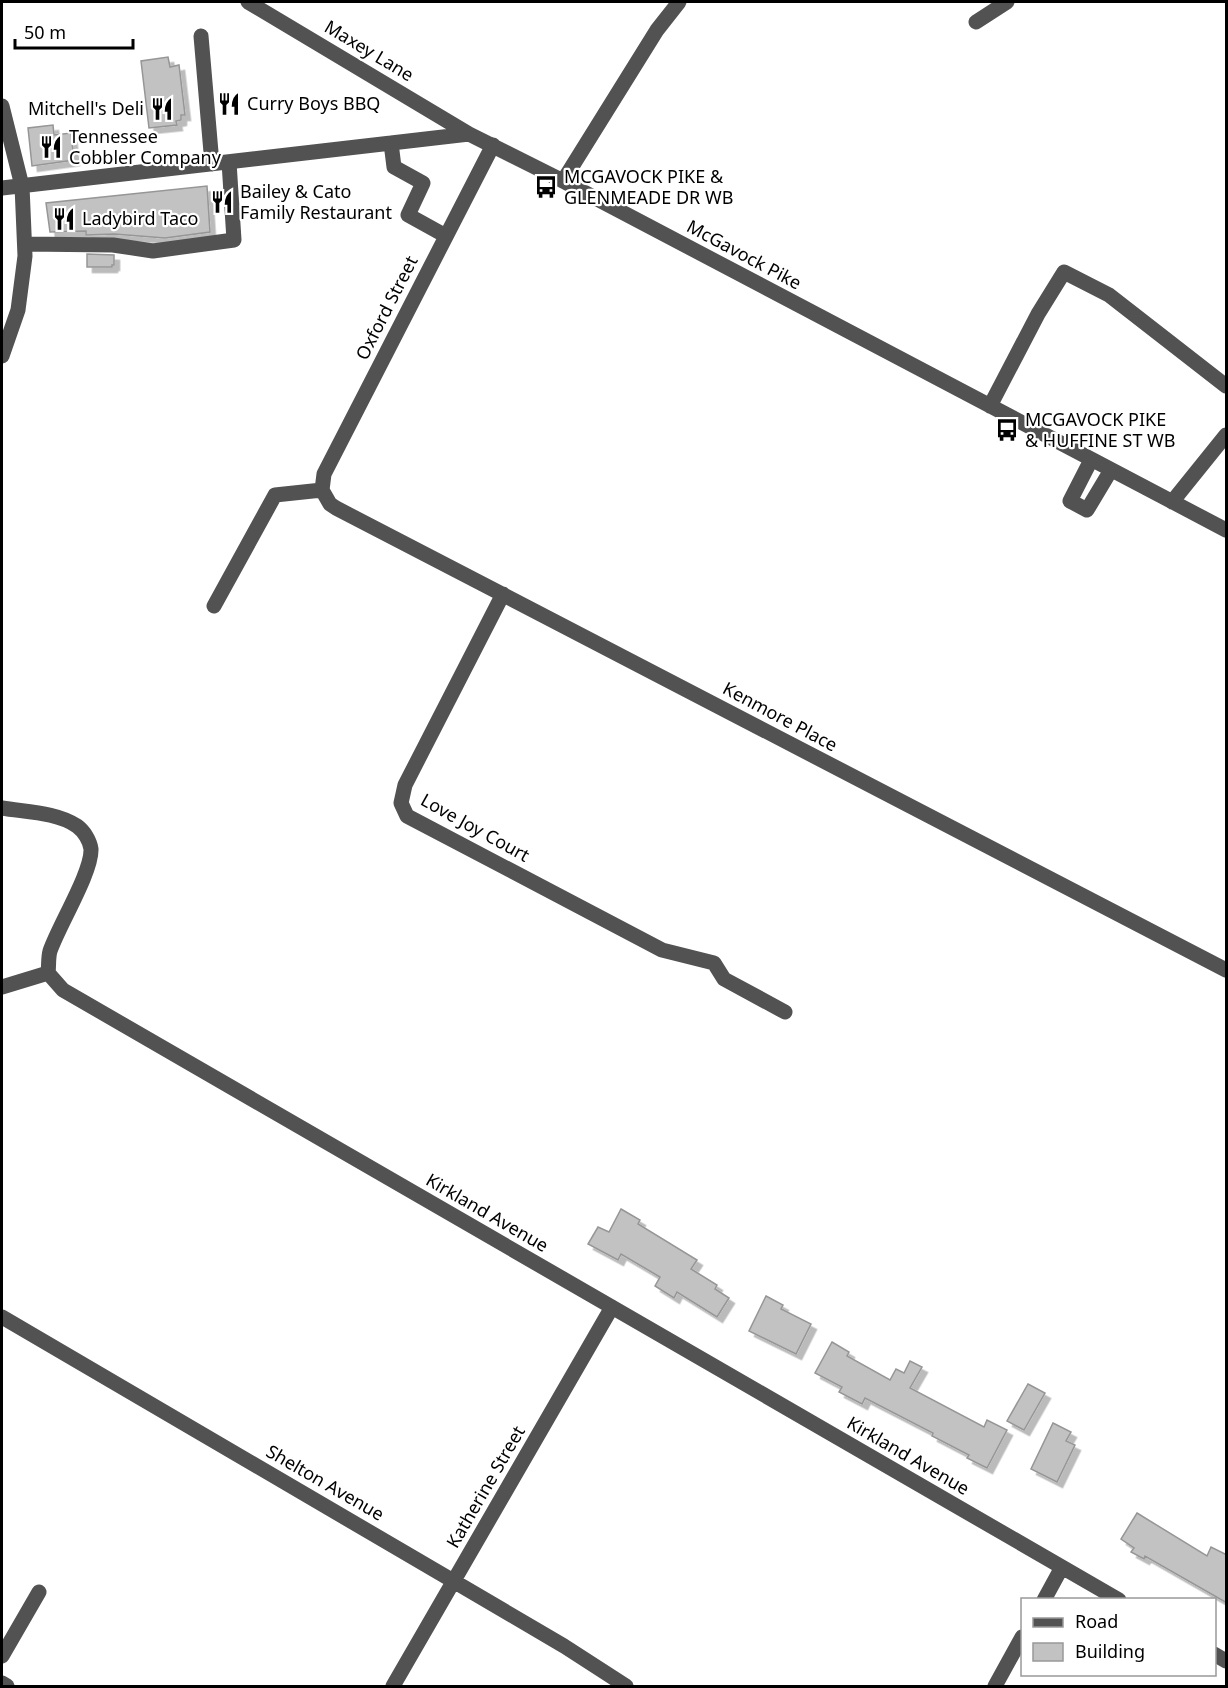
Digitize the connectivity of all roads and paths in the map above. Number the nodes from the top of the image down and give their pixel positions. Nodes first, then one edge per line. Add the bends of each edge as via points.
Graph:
1 (248, 2) edge
2 (679, 2) edge
3 (1007, 2) edge
4 (976, 22) dead end
5 (201, 36) dead end
6 (2, 106) edge
7 (469, 134) junction
8 (391, 142) junction
9 (493, 145) junction
10 (229, 162) junction
11 (212, 164) junction
12 (563, 181) junction
13 (22, 186) junction
14 (2, 188) edge
15 (446, 236) junction
16 (25, 244) junction
17 (2, 356) edge
18 (1227, 386) edge
19 (990, 406) junction
20 (1227, 435) edge
21 (1091, 460) junction
22 (1111, 470) junction
23 (322, 490) junction
24 (1172, 502) junction
25 (1227, 530) edge
26 (503, 594) junction
27 (214, 606) dead end
28 (2, 808) edge
29 (1227, 970) edge
30 (48, 973) junction
31 (2, 987) edge
32 (785, 1012) dead end
33 (612, 1307) junction
34 (2, 1317) edge
35 (1062, 1567) junction
36 (455, 1581) junction
37 (39, 1592) dead end
38 (1045, 1598) edge
39 (1117, 1598) edge
40 (1021, 1640) edge
41 (2, 1656) edge
42 (2, 1683) edge
43 (7, 1686) edge
44 (393, 1686) edge
45 (626, 1686) edge
46 (995, 1686) edge

1 - 7 street, Maxey Lane
2 - 12 street via 639,57
3 - 4 street
5 - 11 street
6 - 13 street
7 - 8 street
7 - 9 street, McGavock Pike
8 - 10 street
8 - 15 street via 394,167 423,183 408,215
9 - 12 street, McGavock Pike
9 - 15 street, Oxford Street
10 - 11 street
10 - 16 street via 234,240 153,251 112,245
11 - 13 street
12 - 19 street, McGavock Pike
13 - 14 street
13 - 16 street
15 - 23 street, Oxford Street via 324,474
16 - 17 street via 18,310
18 - 19 street via 1109,295 1064,272
19 - 21 street, McGavock Pike
20 - 24 street
21 - 22 street, McGavock Pike
21 - 22 street via 1070,501 1087,510
22 - 24 street, McGavock Pike
23 - 26 street, Kenmore Place via 330,504
23 - 27 street via 275,495
24 - 25 street, McGavock Pike
26 - 29 street, Kenmore Place
26 - 32 street, Love Joy Court via 405,785 401,803 407,816 663,950 714,963 724,979
28 - 30 street via 53,816 76,825 89,841 87,871 49,954
30 - 31 street
30 - 33 street, Kirkland Avenue via 63,990
33 - 35 street, Kirkland Avenue
33 - 36 street, Katherine Street
34 - 36 street, Shelton Avenue
35 - 38 street
35 - 39 street, Kirkland Avenue
36 - 44 street, Katherine Street
36 - 45 street, Shelton Avenue
37 - 41 street
40 - 46 street
42 - 43 street

